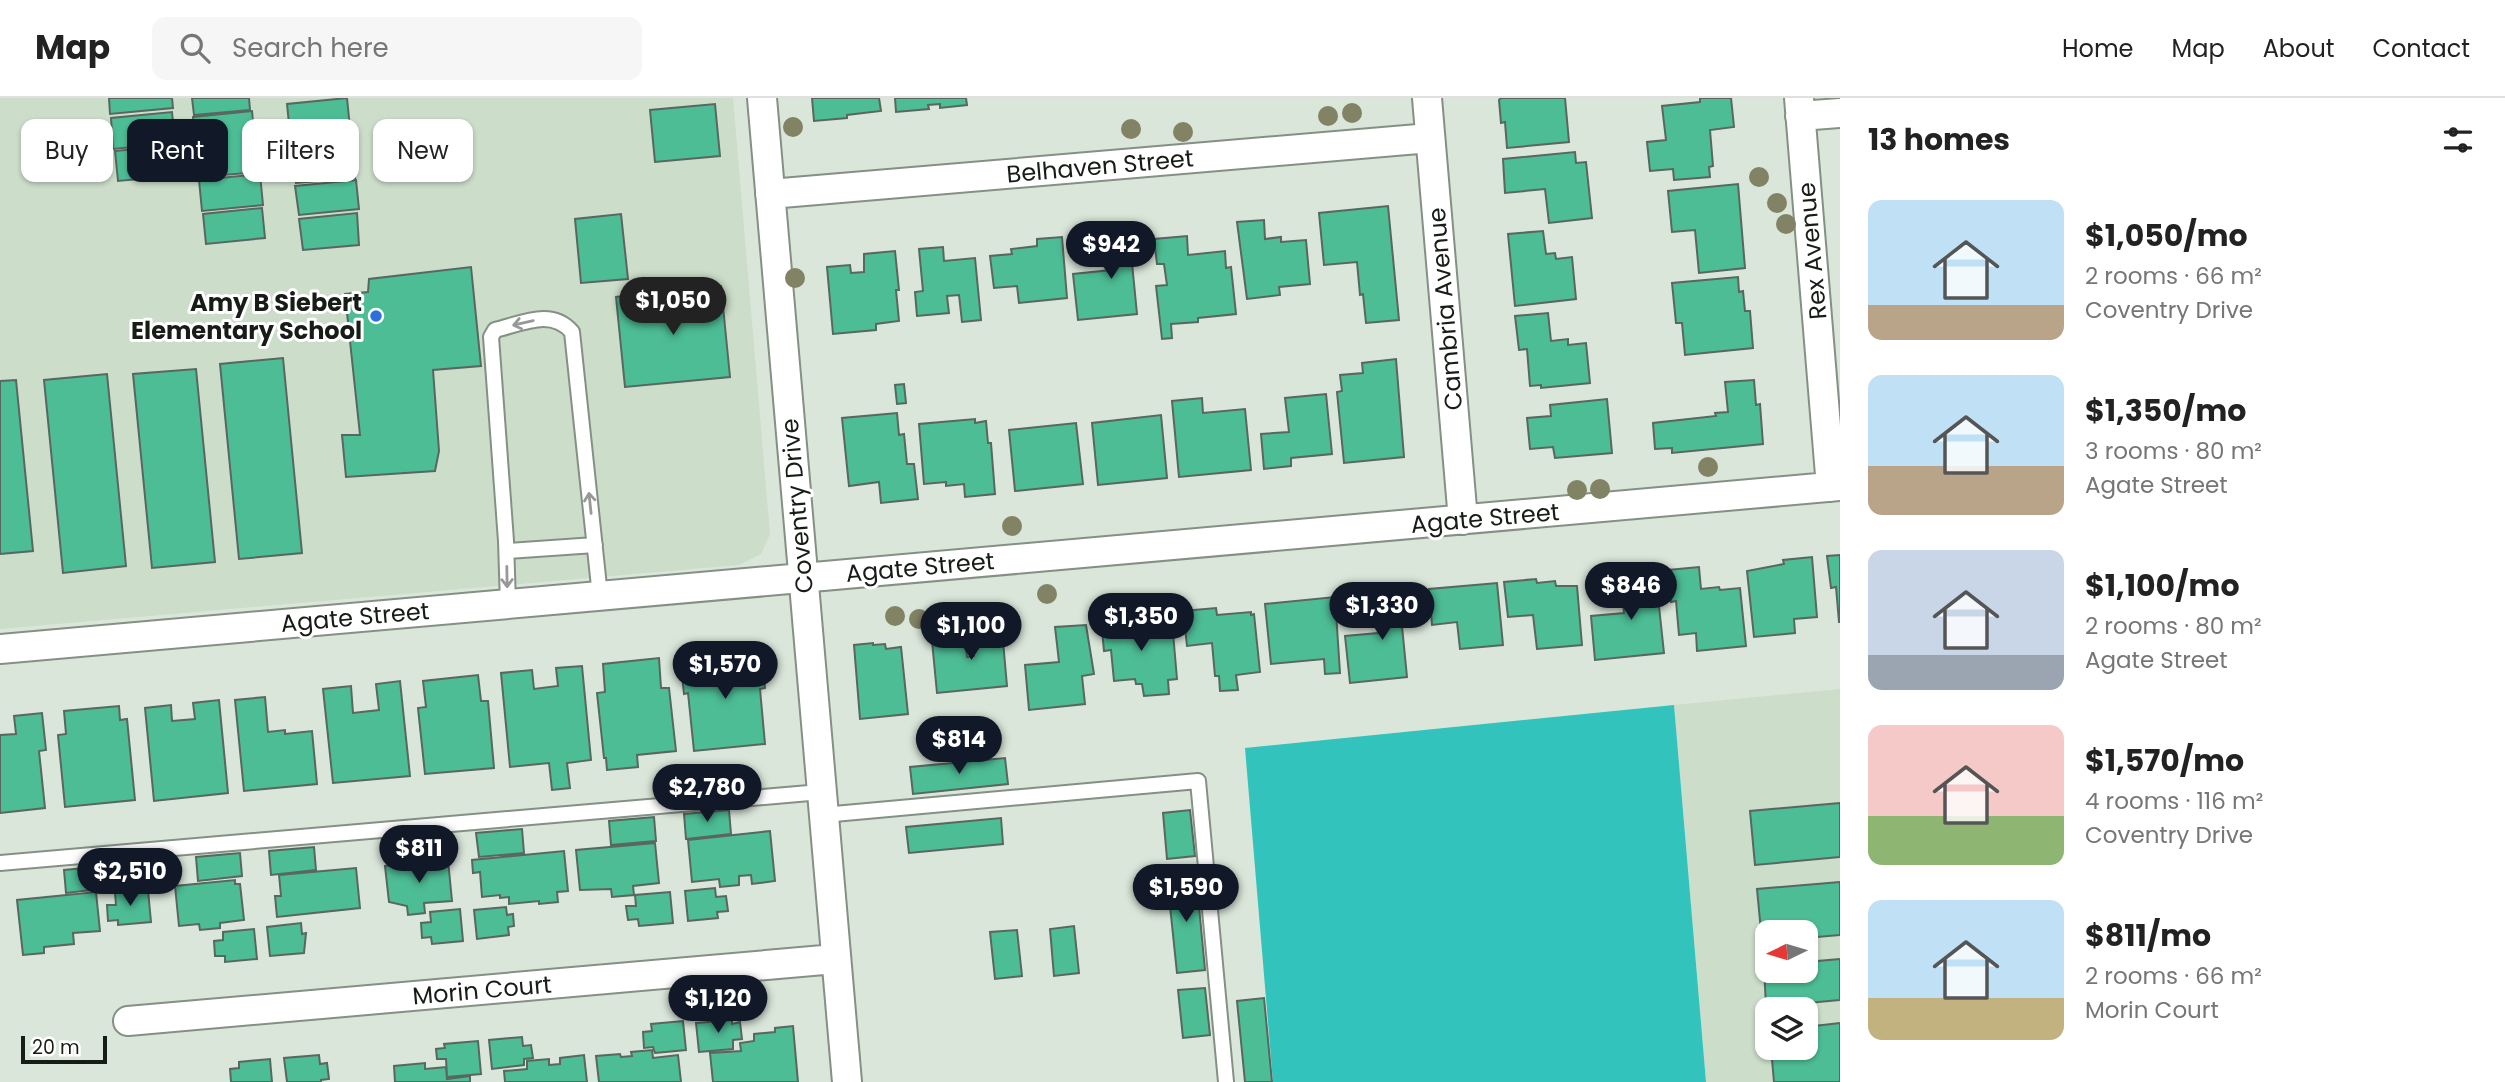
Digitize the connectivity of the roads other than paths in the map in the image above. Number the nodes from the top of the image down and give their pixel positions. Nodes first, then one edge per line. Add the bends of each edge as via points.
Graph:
1 (762, 98) edge
2 (1427, 98) edge
3 (1800, 107) edge
4 (1840, 113) edge
5 (1430, 138) junction
6 (770, 194) junction
7 (1836, 487) edge
8 (1463, 520) junction
9 (595, 545) junction
10 (507, 551) junction
11 (803, 578) junction
12 (600, 596) junction
13 (508, 604) junction
14 (0, 649) edge
15 (822, 803) junction
16 (0, 863) edge
17 (835, 959) junction
18 (128, 1021) dead end
19 (847, 1082) edge
20 (1226, 1082) edge

1 - 6 street, Coventry Drive
2 - 5 street, Cambria Avenue
3 - 4 street
3 - 7 street, Rex Avenue
5 - 6 street, Belhaven Street
5 - 8 street, Cambria Avenue
6 - 11 street, Coventry Drive
7 - 8 street, Agate Street
8 - 11 street, Agate Street
9 - 10 lane
9 -> 10 lane via 572,332 550,317 495,330 491,337
9 - 12 lane
10 -> 13 lane
11 - 12 street, Agate Street
11 - 15 street, Coventry Drive
12 - 13 street, Agate Street
13 - 14 street, Agate Street
15 - 16 lane
15 - 17 street, Coventry Drive
15 - 20 lane via 1198,781
17 - 18 street, Morin Court
17 - 19 street, Coventry Drive

